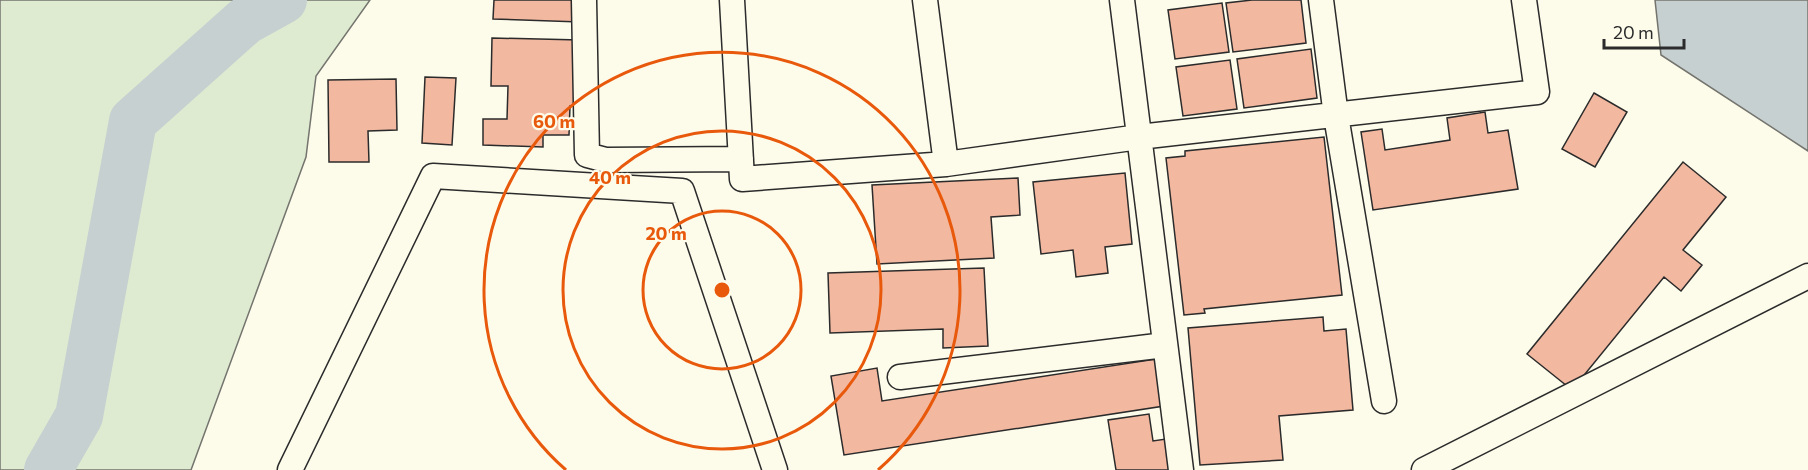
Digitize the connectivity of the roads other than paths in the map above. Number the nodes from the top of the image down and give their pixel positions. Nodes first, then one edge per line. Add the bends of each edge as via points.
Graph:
1 (584, 0) edge
2 (732, 0) edge
3 (925, 0) edge
4 (1122, 0) edge
5 (1321, 0) edge
6 (1524, 0) edge
7 (1336, 116) junction
8 (1139, 137) junction
9 (741, 159) junction
10 (946, 164) junction
11 (1808, 276) edge
12 (1165, 345) junction
13 (900, 377) dead end
14 (1384, 401) dead end
15 (290, 470) edge
16 (775, 470) edge
17 (1181, 470) edge
18 (1424, 470) edge

1 - 9 street via 587,155 606,160
2 - 9 street
3 - 10 street
4 - 8 street
5 - 7 street
6 - 7 street via 1537,92
7 - 8 street
7 - 14 street
8 - 10 street
8 - 12 street
9 - 10 street via 742,179
11 - 18 street
12 - 13 street
12 - 17 street
15 - 16 street via 433,176 682,191

